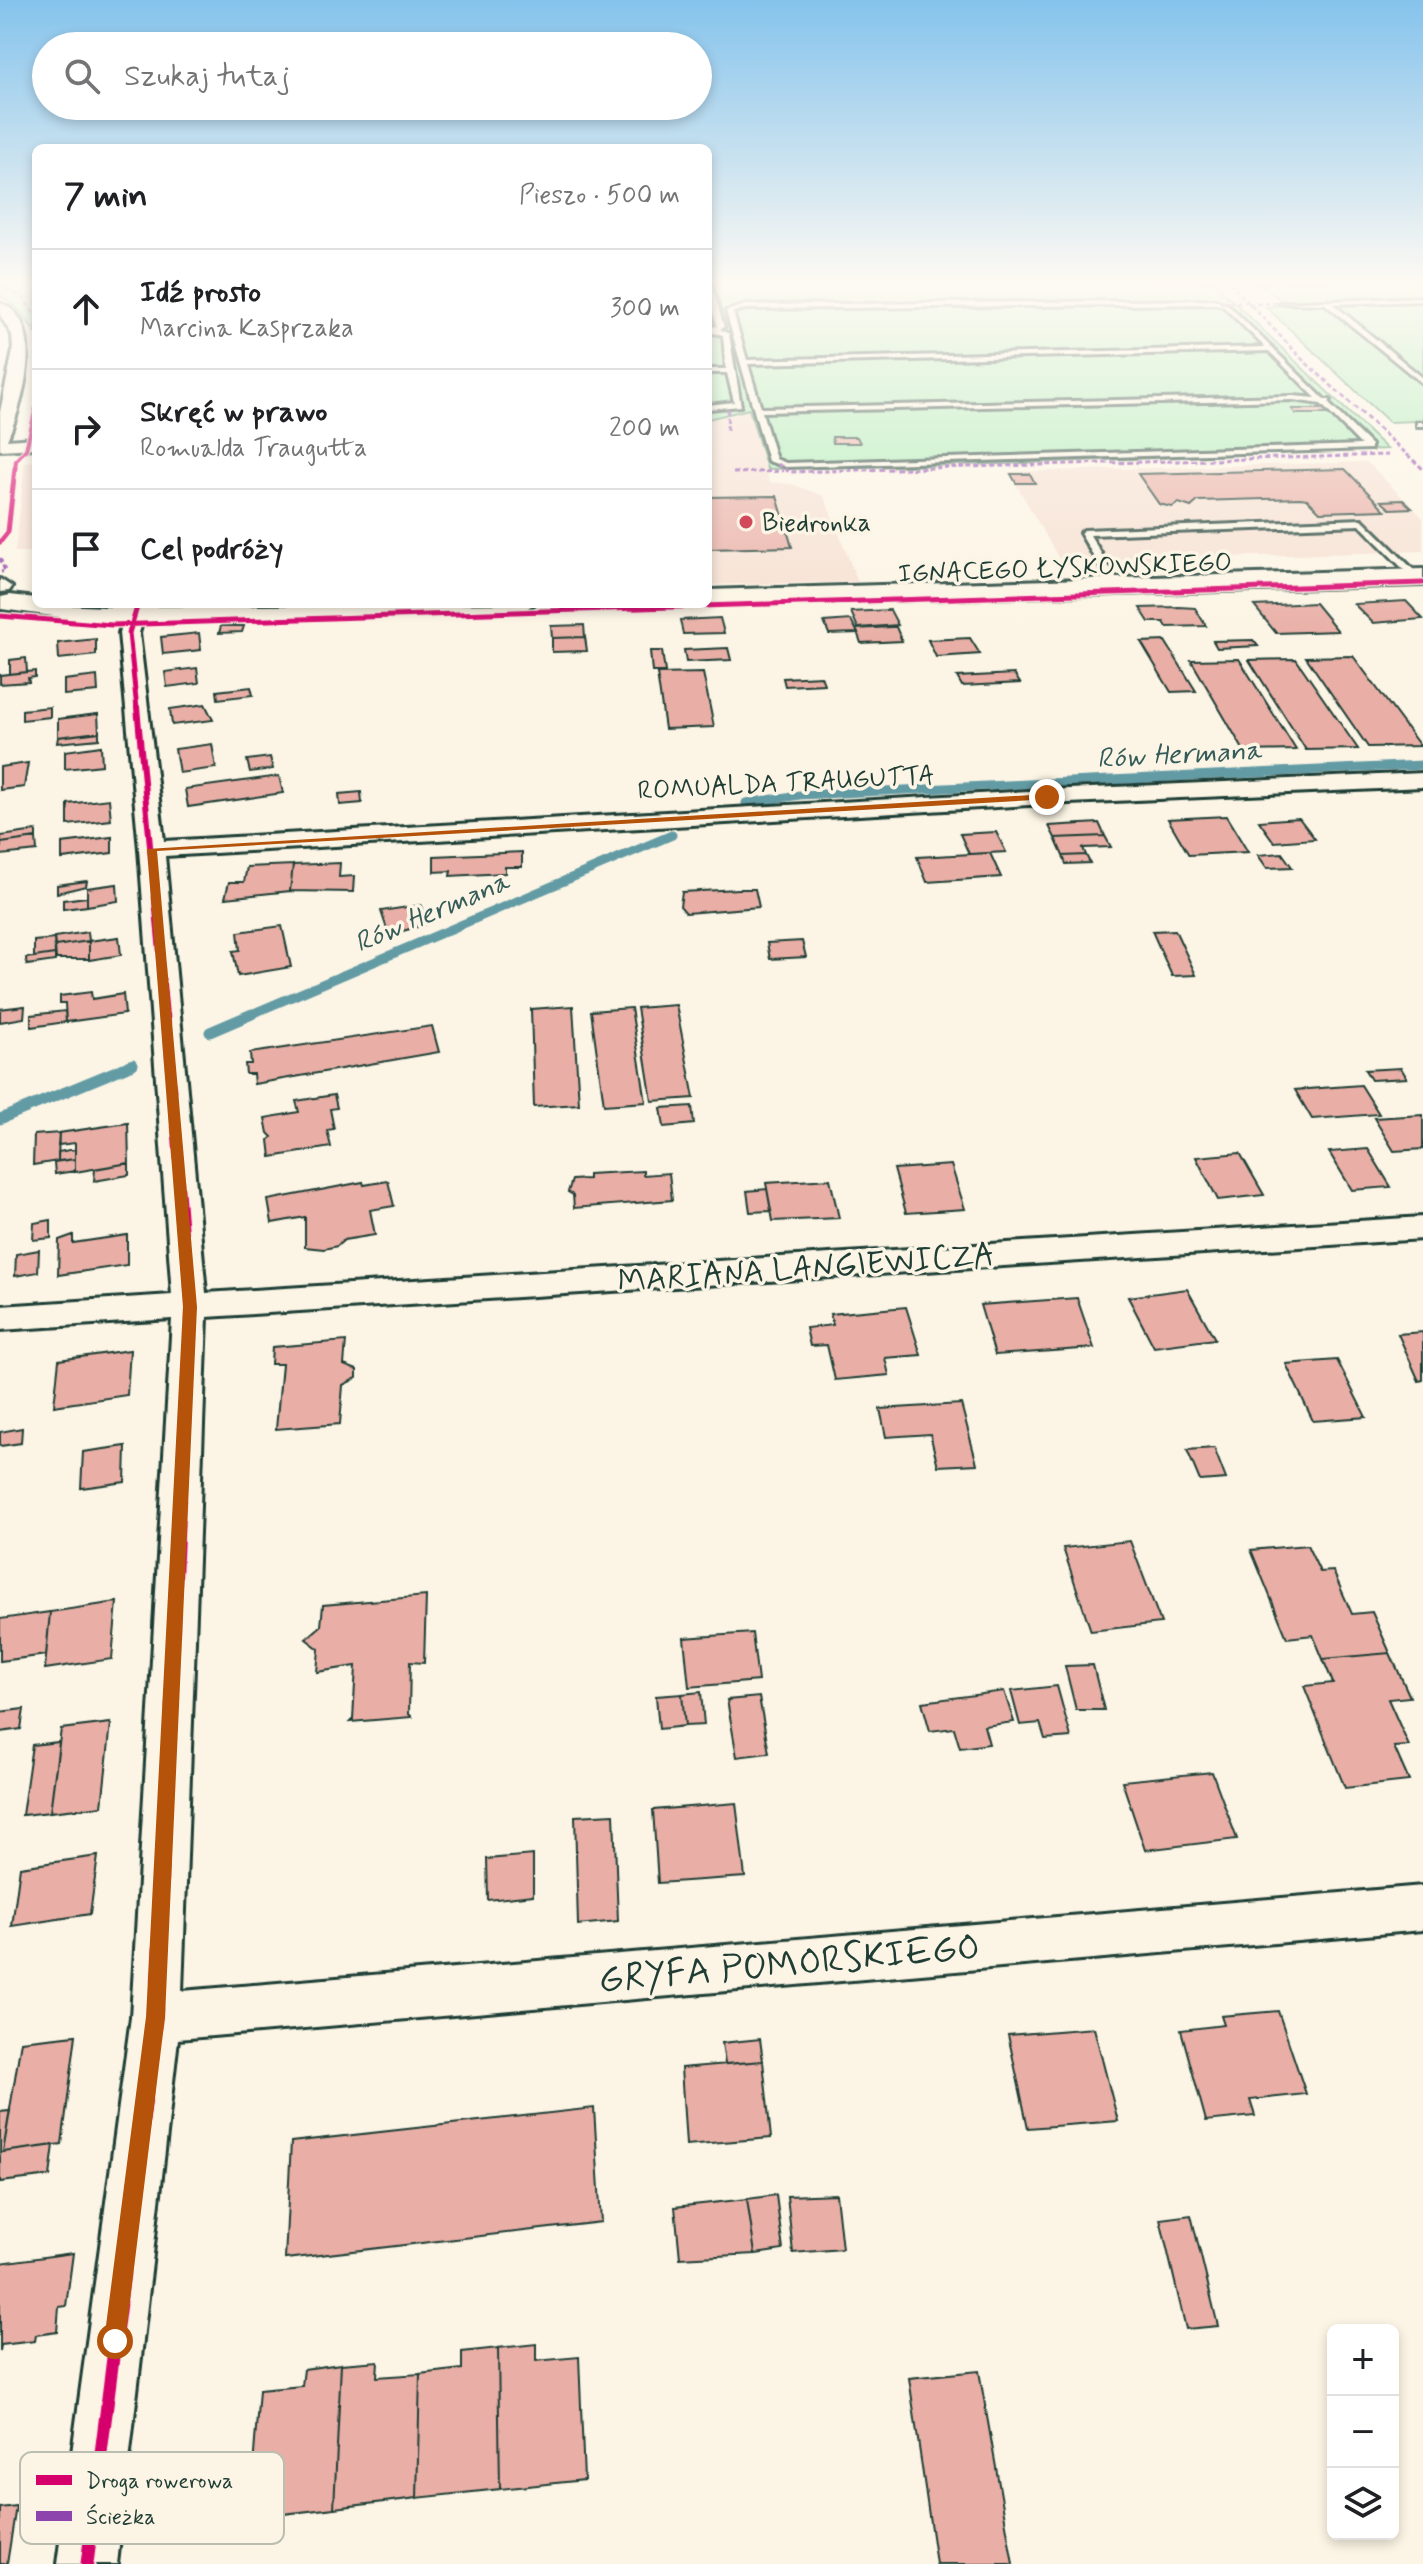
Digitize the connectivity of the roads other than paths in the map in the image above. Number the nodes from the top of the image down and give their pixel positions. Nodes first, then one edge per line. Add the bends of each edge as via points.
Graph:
1 (9, 402) edge
2 (737, 402) edge
3 (756, 402) edge
4 (1119, 402) edge
5 (1323, 402) edge
6 (1327, 402) joint
7 (32, 407) edge
8 (712, 407) edge
9 (8, 409) junction
10 (758, 410) junction
11 (0, 437) edge
12 (32, 443) edge
13 (0, 445) edge
14 (1420, 577) edge
15 (1116, 586) junction
16 (2, 594) edge
17 (712, 598) edge
18 (32, 602) edge
19 (57, 608) edge
20 (264, 608) edge
21 (135, 610) edge
22 (1423, 780) edge
23 (152, 849) junction
24 (1423, 1228) edge
25 (190, 1307) junction
26 (0, 1318) edge
27 (1423, 1908) edge
28 (156, 2017) junction
29 (101, 2452) edge
30 (90, 2544) edge
31 (87, 2564) edge

1 - 9 street
2 - 8 lane
3 - 10 lane
4 - 10 lane
5 - 6 lane
6 - 10 lane via 1372,449 786,465 772,461
7 - 9 street
9 - 11 street
12 - 13 street
14 - 15 street, IGNACEGO ŁYSKOWSKIEGO
14 - 15 lane via 1362,522 1084,533
15 - 17 street, IGNACEGO ŁYSKOWSKIEGO
16 - 18 street
19 - 21 street via 80,614
20 - 21 street
21 - 23 street via 129,633
22 - 23 street, ROMUALDA TRAUGUTTA
23 - 25 street
24 - 25 street, MARIANA LANGIEWICZA
25 - 26 street, MARIANA LANGIEWICZA
25 - 28 street
27 - 28 street, GRYFA POMORSKIEGO
28 - 29 street
30 - 31 street

